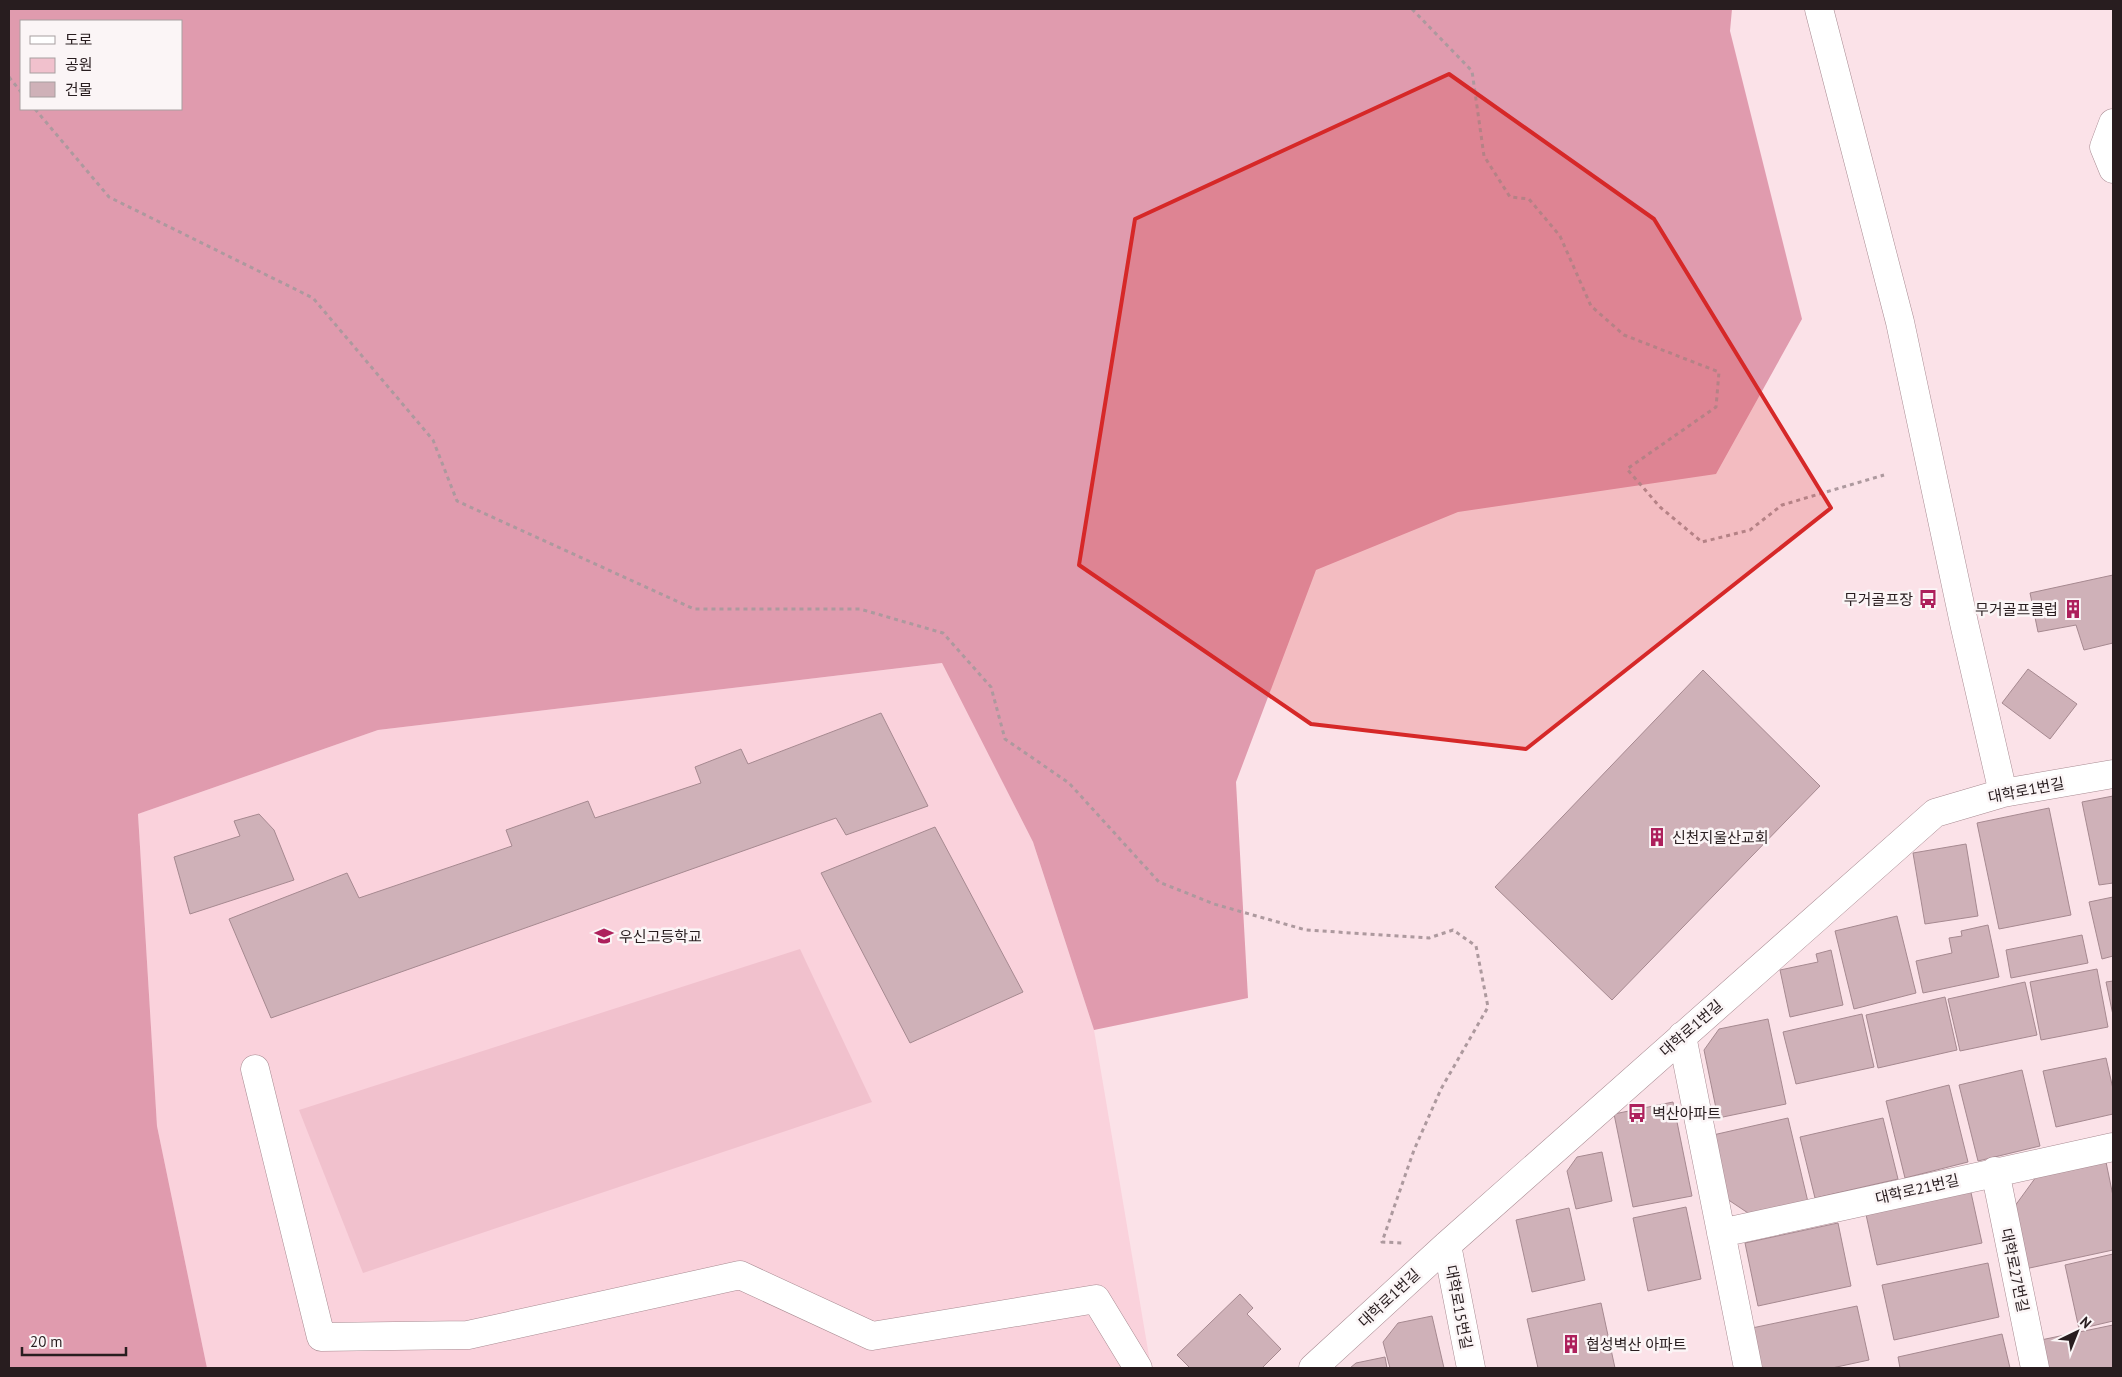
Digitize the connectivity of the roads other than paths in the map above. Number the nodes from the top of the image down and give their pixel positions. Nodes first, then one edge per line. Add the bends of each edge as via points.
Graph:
1 (1819, 9) edge
2 (2113, 123) edge
3 (2113, 169) edge
4 (2113, 774) edge
5 (2003, 793) junction
6 (1682, 1036) junction
7 (255, 1069) dead end
8 (2113, 1147) edge
9 (1995, 1171) junction
10 (1722, 1233) junction
11 (1447, 1245) junction
12 (1138, 1368) edge
13 (1313, 1368) edge
14 (1471, 1368) edge
15 (1748, 1368) edge
16 (2035, 1368) edge

1 - 5 street via 1900,322
2 - 3 street via 2104,147
4 - 5 street, 대학로1번길
5 - 6 street, 대학로1번길 via 1935,813
6 - 10 street
6 - 11 street, 대학로1번길
7 - 12 street via 321,1337 468,1335 740,1275 872,1336 1096,1299
8 - 9 street, 대학로21번길
9 - 10 street, 대학로21번길
9 - 16 street, 대학로27번길
10 - 15 street
11 - 13 street, 대학로1번길
11 - 14 street, 대학로15번길

